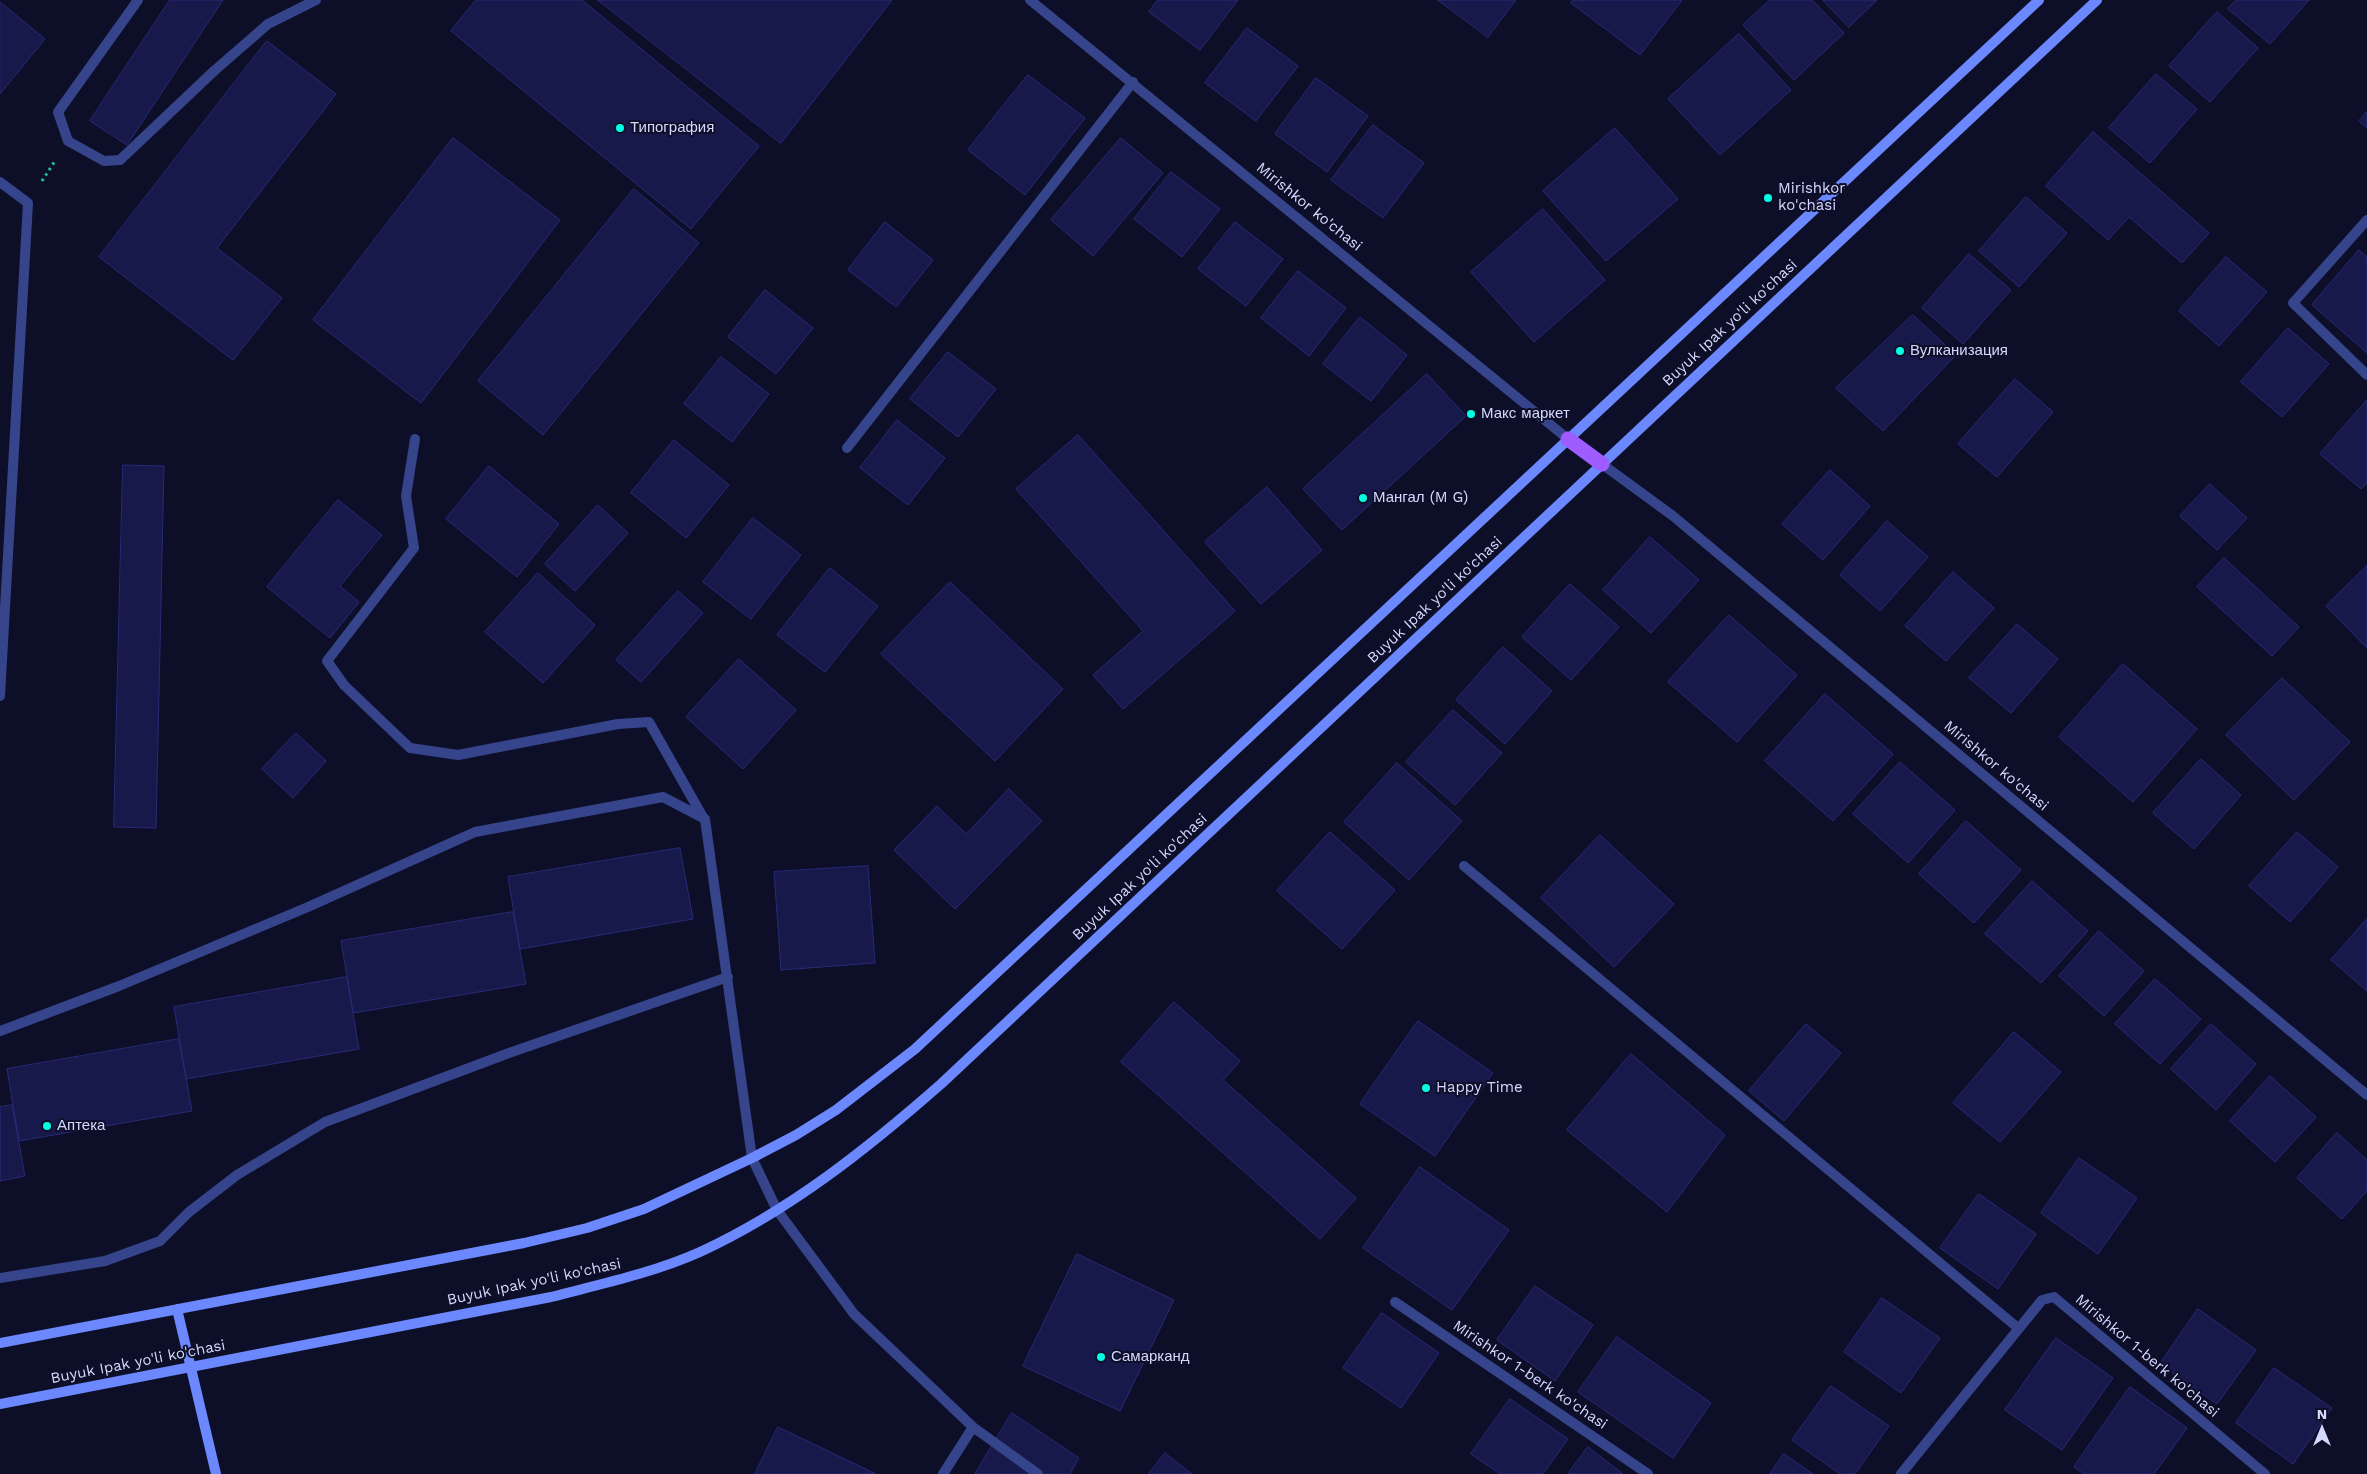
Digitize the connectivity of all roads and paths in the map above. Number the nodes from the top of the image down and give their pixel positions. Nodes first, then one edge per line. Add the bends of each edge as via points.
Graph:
1 (138, 0) edge
2 (316, 0) edge
3 (1030, 0) edge
4 (2038, 0) edge
5 (2097, 0) edge
6 (1133, 82) junction
7 (68, 141) junction
8 (0, 182) edge
9 (28, 203) junction
10 (2367, 220) edge
11 (2367, 375) edge
12 (415, 439) dead end
13 (1568, 439) junction
14 (848, 448) dead end
15 (1602, 464) junction
16 (0, 696) edge
17 (705, 819) junction
18 (1464, 866) dead end
19 (728, 977) junction
20 (0, 1032) edge
21 (2367, 1095) edge
22 (752, 1158) junction
23 (777, 1210) junction
24 (0, 1278) edge
25 (1395, 1302) dead end
26 (177, 1309) junction
27 (2018, 1328) junction
28 (0, 1343) edge
29 (190, 1366) junction
30 (0, 1404) edge
31 (973, 1427) junction
32 (216, 1474) edge
33 (943, 1474) edge
34 (1038, 1474) edge
35 (1648, 1474) edge
36 (1901, 1474) edge
37 (2265, 1474) edge

1 - 7 street via 58,112
2 - 7 street via 268,24 120,160 104,161
3 - 6 street, Mirishkor ko'chasi
4 - 13 main road, Buyuk Ipak yo'li ko'chasi
5 - 15 main road, Buyuk Ipak yo'li ko'chasi
6 - 13 street, Mirishkor ko'chasi
6 - 14 street
7 - 9 path
8 - 9 street
9 - 16 street
10 - 11 street via 2293,303
12 - 17 street via 406,496 414,548 327,662 344,685 410,748 458,755 618,724 648,722
13 - 15 main road
13 - 22 main road, Buyuk Ipak yo'li ko'chasi via 915,1049 836,1110
15 - 21 street, Mirishkor ko'chasi via 1673,516
15 - 23 main road, Buyuk Ipak yo'li ko'chasi via 941,1084 865,1149
17 - 19 street
17 - 20 street via 663,797 475,832 281,919
18 - 27 street
19 - 22 street
19 - 24 street via 509,1052 325,1122 237,1174 189,1212 160,1241 105,1261
22 - 23 street
22 - 26 main road, Buyuk Ipak yo'li ko'chasi via 644,1209 586,1228 524,1243
23 - 29 main road, Buyuk Ipak yo'li ko'chasi via 699,1252 614,1281
23 - 31 street via 854,1314
25 - 35 street, Mirishkor 1-berk ko'chasi
26 - 28 main road, Buyuk Ipak yo'li ko'chasi
26 - 29 main road
27 - 36 street, Mirishkor 1-berk ko'chasi
27 - 37 street, Mirishkor 1-berk ko'chasi via 2042,1300 2054,1297
29 - 30 main road, Buyuk Ipak yo'li ko'chasi
29 - 32 main road
31 - 33 street
31 - 34 street

